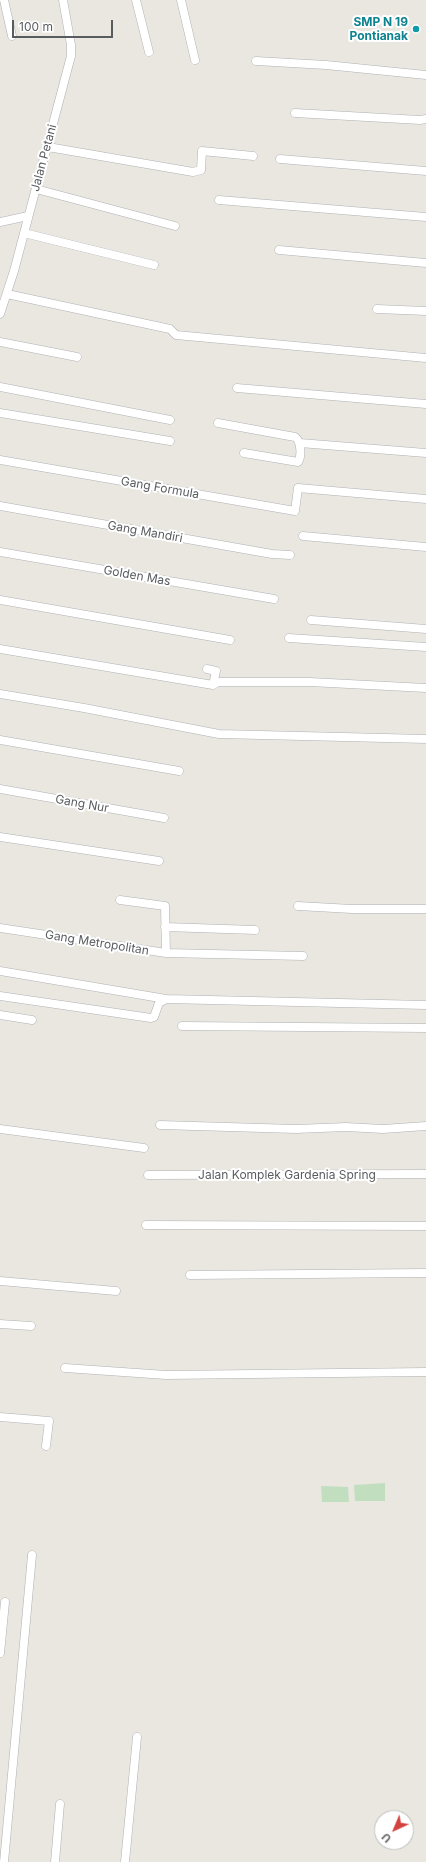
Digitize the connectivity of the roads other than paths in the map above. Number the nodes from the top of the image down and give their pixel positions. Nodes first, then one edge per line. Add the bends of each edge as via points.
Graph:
1 (4, 0) edge
2 (63, 0) edge
3 (136, 0) edge
4 (181, 0) edge
5 (12, 36) dead end
6 (148, 52) dead end
7 (195, 60) dead end
8 (256, 61) dead end
9 (426, 75) edge
10 (295, 113) dead end
11 (426, 119) edge
12 (48, 147) junction
13 (253, 156) dead end
14 (280, 159) dead end
15 (426, 171) edge
16 (36, 189) junction
17 (219, 200) dead end
18 (23, 217) junction
19 (426, 217) edge
20 (0, 222) edge
21 (175, 226) dead end
22 (24, 233) junction
23 (279, 250) dead end
24 (426, 263) edge
25 (154, 265) dead end
26 (7, 294) junction
27 (1, 309) edge
28 (377, 309) dead end
29 (426, 311) edge
30 (0, 342) edge
31 (77, 357) dead end
32 (426, 358) edge
33 (0, 388) edge
34 (237, 388) dead end
35 (426, 404) edge
36 (0, 413) edge
37 (170, 420) dead end
38 (218, 423) dead end
39 (170, 441) dead end
40 (300, 443) junction
41 (244, 453) dead end
42 (426, 453) edge
43 (0, 460) edge
44 (426, 499) edge
45 (0, 506) edge
46 (303, 536) dead end
47 (426, 547) edge
48 (0, 552) edge
49 (290, 555) dead end
50 (274, 599) dead end
51 (0, 600) edge
52 (311, 620) dead end
53 (426, 629) edge
54 (289, 638) dead end
55 (230, 640) dead end
56 (426, 647) edge
57 (0, 649) edge
58 (207, 668) dead end
59 (213, 685) junction
60 (426, 688) edge
61 (0, 694) edge
62 (426, 739) edge
63 (0, 740) edge
64 (179, 771) dead end
65 (0, 789) edge
66 (164, 818) dead end
67 (0, 837) edge
68 (159, 861) dead end
69 (120, 900) dead end
70 (298, 906) dead end
71 (426, 909) edge
72 (165, 927) junction
73 (0, 928) edge
74 (255, 930) dead end
75 (166, 953) junction
76 (302, 956) dead end
77 (0, 971) edge
78 (0, 996) edge
79 (166, 999) junction
80 (426, 1005) edge
81 (0, 1015) edge
82 (32, 1020) dead end
83 (182, 1026) dead end
84 (426, 1028) edge
85 (160, 1125) dead end
86 (426, 1126) edge
87 (0, 1129) edge
88 (144, 1148) dead end
89 (426, 1174) edge
90 (148, 1175) dead end
91 (146, 1225) dead end
92 (426, 1226) edge
93 (426, 1273) edge
94 (190, 1275) dead end
95 (0, 1281) edge
96 (116, 1291) dead end
97 (0, 1324) edge
98 (32, 1326) dead end
99 (65, 1368) dead end
100 (426, 1372) edge
101 (0, 1418) edge
102 (46, 1446) dead end
103 (32, 1556) dead end
104 (5, 1602) dead end
105 (0, 1653) edge
106 (137, 1737) dead end
107 (60, 1804) dead end
108 (4, 1862) edge
109 (55, 1862) edge
110 (124, 1862) edge

1 - 5 street
2 - 12 street, Jalan Petani via 71,56
3 - 6 street
4 - 7 street
8 - 9 street
10 - 11 street
12 - 13 street via 193,172 201,170 202,151
12 - 16 street, Jalan Petani
14 - 15 street
16 - 18 street, Jalan Petani
16 - 21 street
17 - 19 street
18 - 20 street
18 - 22 street, Jalan Petani
22 - 25 street
22 - 26 street, Jalan Petani
23 - 24 street
26 - 27 street, Jalan Petani
26 - 32 street via 170,329 176,335
28 - 29 street
30 - 31 street
33 - 37 street
34 - 35 street
36 - 39 street
38 - 40 street via 294,437
40 - 41 street via 298,462
40 - 42 street
43 - 44 street, Gang Formula via 295,511 298,488
45 - 49 street, Gang Mandiri via 265,553
46 - 47 street
48 - 50 street, Golden Mas
51 - 55 street
52 - 53 street
54 - 56 street
57 - 59 street via 194,685
58 - 59 street via 216,670
59 - 60 street via 218,682 310,682
61 - 62 street via 219,734
63 - 64 street
65 - 66 street, Gang Nur
67 - 68 street
69 - 72 street via 165,906
70 - 71 street
72 - 74 street
72 - 75 street
73 - 75 street, Gang Metropolitan
75 - 76 street, Gang Metropolitan
77 - 79 street
78 - 79 street via 151,1018 157,1012 159,1003
79 - 80 street
81 - 82 street
83 - 84 street
85 - 86 street via 296,1129 383,1129
87 - 88 street
89 - 90 street, Jalan Komplek Gardenia Spring
91 - 92 street
93 - 94 street
95 - 96 street
97 - 98 street
99 - 100 street via 166,1375
101 - 102 street via 49,1421
103 - 108 street
104 - 105 street
106 - 110 street
107 - 109 street

